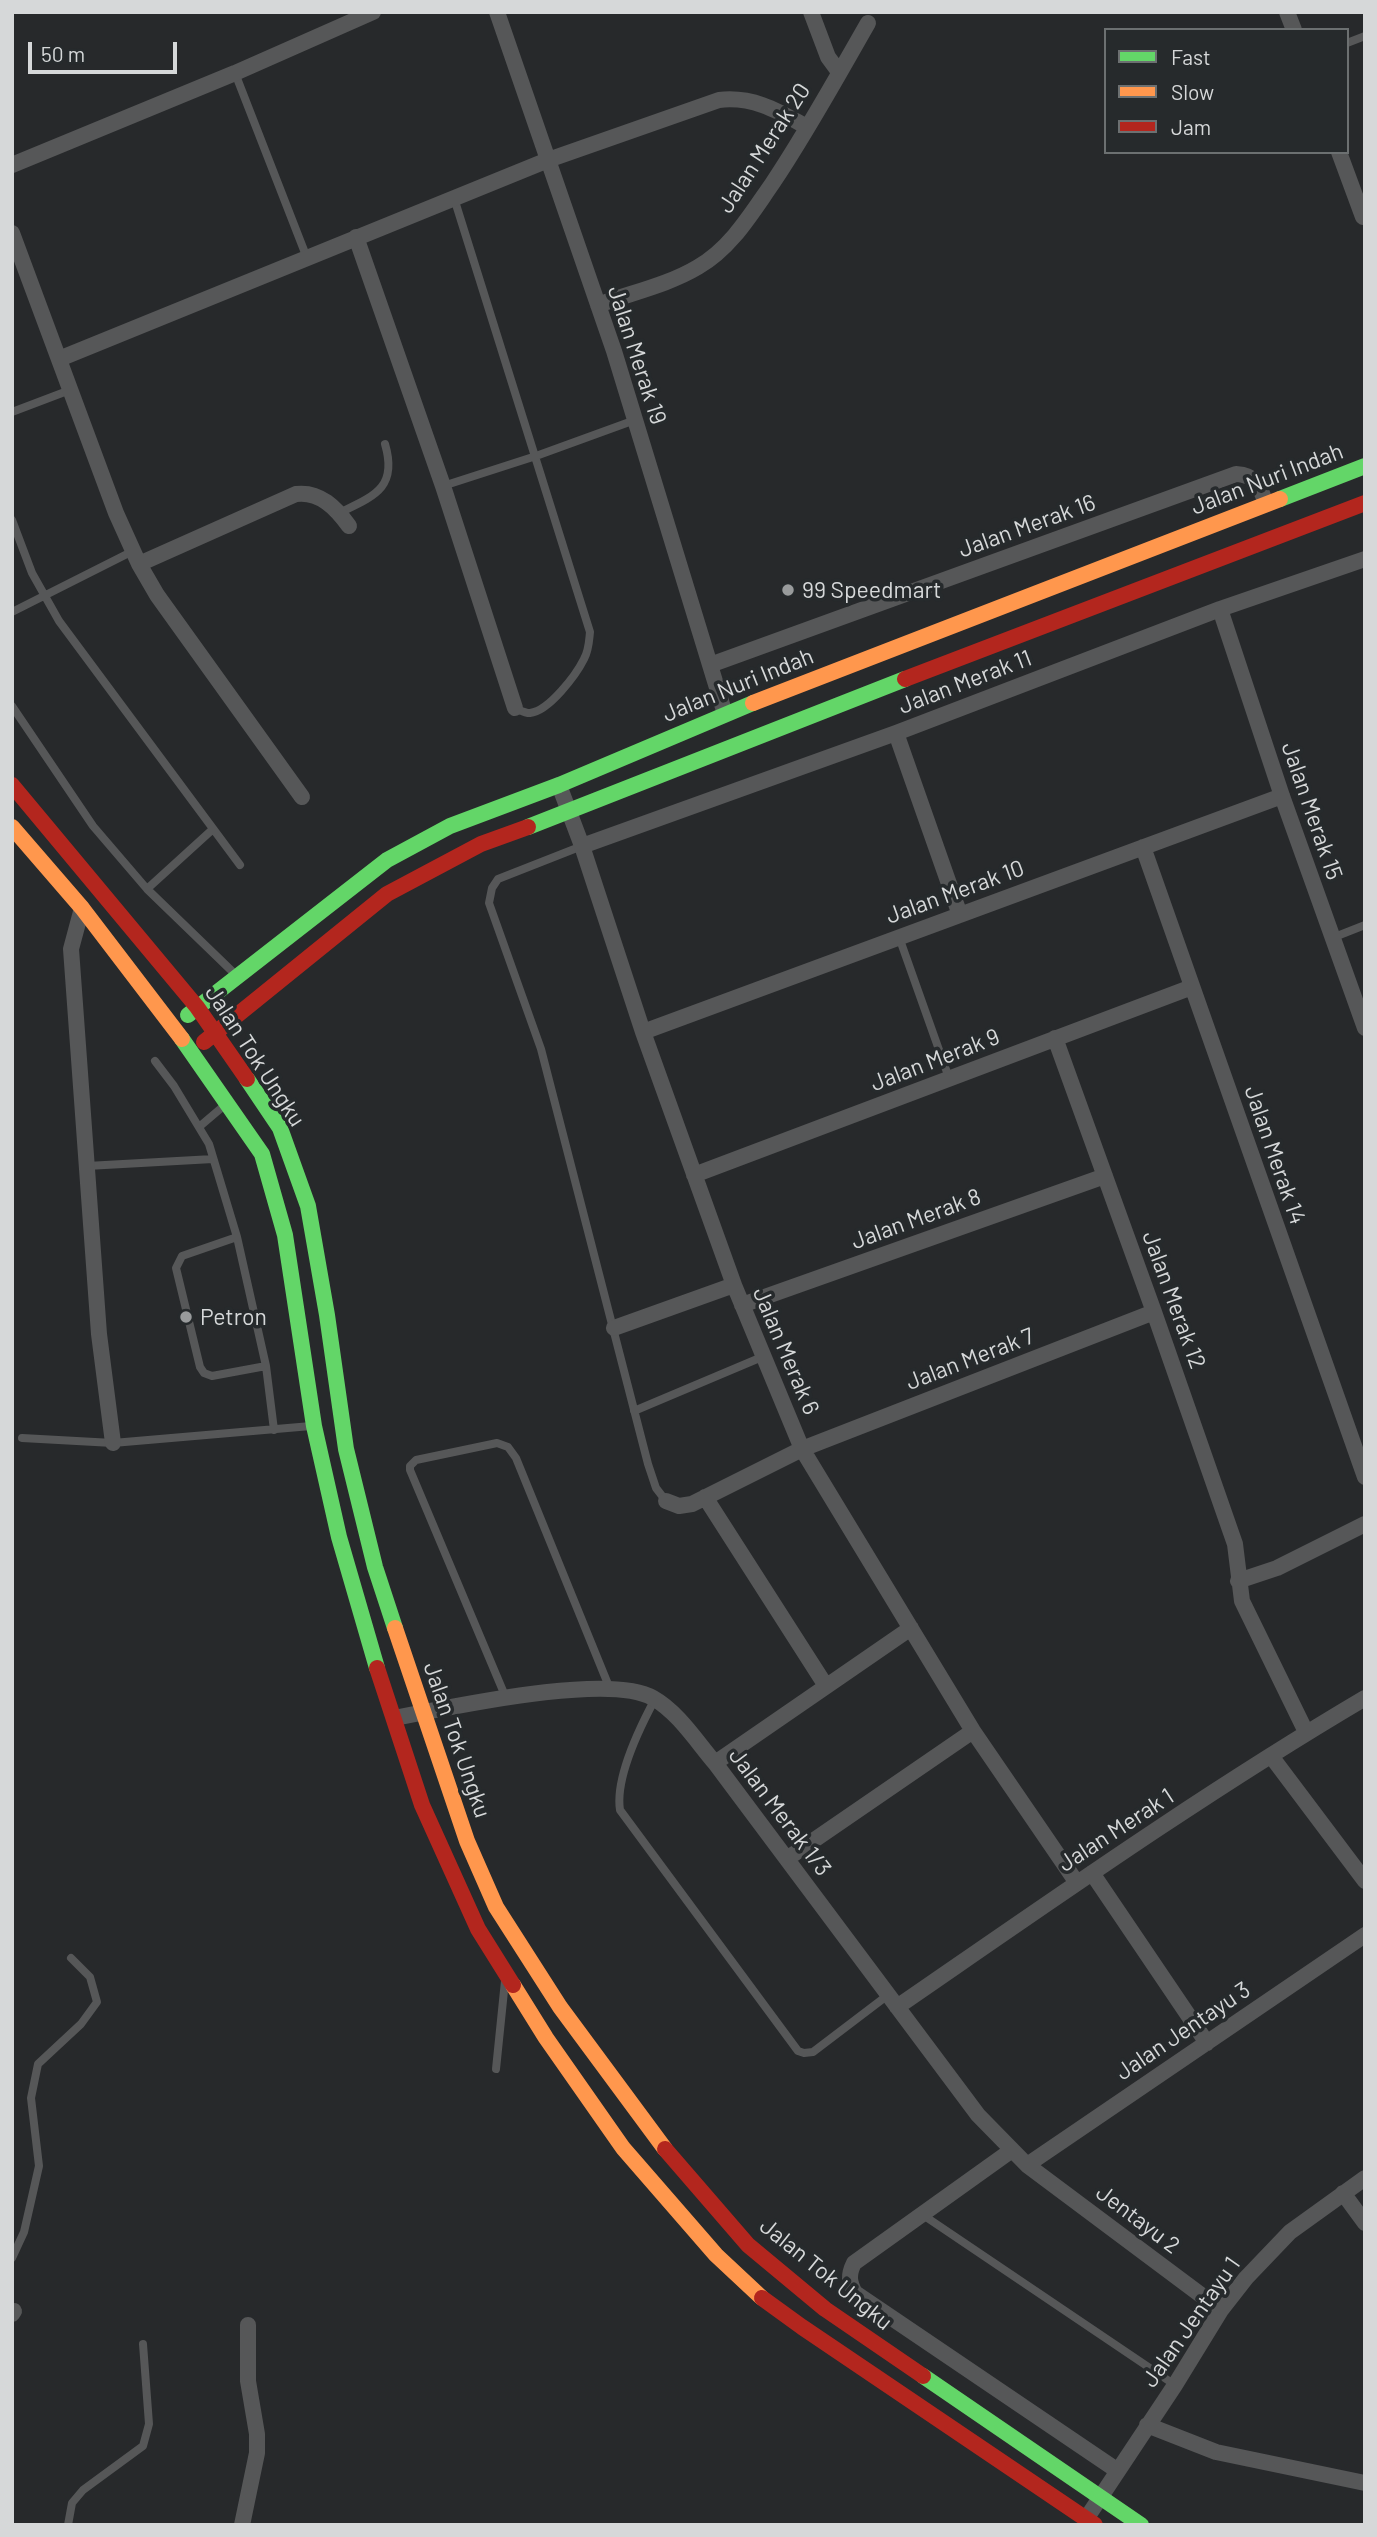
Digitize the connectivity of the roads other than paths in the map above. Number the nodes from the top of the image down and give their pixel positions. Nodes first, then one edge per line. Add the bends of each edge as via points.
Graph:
1 (373, 12) edge
2 (497, 12) edge
3 (811, 12) edge
4 (868, 23) dead end
5 (839, 72) junction
6 (236, 74) junction
7 (807, 127) junction
8 (1340, 154) edge
9 (548, 160) junction
10 (12, 165) edge
11 (454, 198) junction
12 (1363, 217) edge
13 (12, 233) edge
14 (355, 237) junction
15 (307, 258) junction
16 (598, 305) junction
17 (59, 359) junction
18 (70, 390) junction
19 (12, 412) edge
20 (635, 420) junction
21 (385, 444) dead end
22 (536, 456) junction
23 (1365, 466) edge
24 (443, 486) junction
25 (1266, 503) junction
26 (1365, 503) edge
27 (344, 519) joint
28 (12, 520) edge
29 (136, 557) junction
30 (1365, 559) edge
31 (45, 596) junction
32 (1220, 609) junction
33 (12, 612) edge
34 (710, 665) junction
35 (12, 706) edge
36 (515, 708) joint
37 (725, 714) junction
38 (896, 733) junction
39 (12, 785) edge
40 (559, 785) junction
41 (1282, 796) junction
42 (302, 797) dead end
43 (570, 811) junction
44 (12, 827) edge
45 (213, 829) junction
46 (582, 846) junction
47 (1143, 847) junction
48 (240, 865) dead end
49 (147, 889) junction
50 (82, 908) junction
51 (960, 915) junction
52 (1365, 925) edge
53 (899, 937) junction
54 (1332, 937) junction
55 (237, 976) junction
56 (1192, 987) junction
57 (197, 1007) junction
58 (173, 1027) junction
59 (1365, 1028) edge
60 (643, 1032) junction
61 (214, 1033) junction
62 (1055, 1038) junction
63 (192, 1052) junction
64 (155, 1061) dead end
65 (949, 1079) junction
66 (228, 1103) junction
67 (198, 1127) junction
68 (213, 1159) junction
69 (87, 1166) junction
70 (694, 1175) junction
71 (1105, 1176) junction
72 (237, 1237) junction
73 (734, 1284) junction
74 (743, 1305) junction
75 (1154, 1312) junction
76 (614, 1328) junction
77 (762, 1357) junction
78 (266, 1366) junction
79 (634, 1410) junction
80 (314, 1426) junction
81 (274, 1430) junction
82 (22, 1438) dead end
83 (113, 1443) junction
84 (802, 1448) junction
85 (1365, 1477) edge
86 (705, 1497) junction
87 (666, 1502) joint
88 (1365, 1524) edge
89 (1238, 1581) junction
90 (911, 1628) junction
91 (826, 1686) junction
92 (610, 1689) junction
93 (506, 1698) junction
94 (1365, 1698) edge
95 (655, 1699) junction
96 (424, 1713) junction
97 (394, 1718) junction
98 (973, 1731) junction
99 (1306, 1732) junction
100 (1270, 1756) junction
101 (715, 1763) junction
102 (788, 1858) junction
103 (1092, 1873) junction
104 (1365, 1881) edge
105 (1077, 1883) junction
106 (1365, 1935) edge
107 (71, 1958) dead end
108 (506, 1973) junction
109 (892, 2001) junction
110 (1207, 2043) junction
111 (496, 2069) dead end
112 (1012, 2150) junction
113 (1027, 2165) junction
114 (1365, 2178) edge
115 (1343, 2193) junction
116 (923, 2215) junction
117 (1365, 2223) edge
118 (12, 2258) edge
119 (1221, 2310) junction
120 (248, 2325) dead end
121 (143, 2344) dead end
122 (1175, 2385) junction
123 (1147, 2425) junction
124 (1118, 2471) junction
125 (1365, 2483) edge
126 (1100, 2499) junction
127 (1091, 2522) edge
128 (68, 2525) edge
129 (242, 2525) edge
130 (1141, 2525) edge

1 - 6 street
2 - 9 street, Jalan Merak 19
3 - 5 street via 828,57
4 - 5 street, Jalan Merak 20
5 - 7 street, Jalan Merak 20
6 - 10 street
6 - 15 lane
7 - 9 street via 756,102 719,100
7 - 16 street, Jalan Merak 20 via 743,227 714,255 679,276
8 - 12 street
9 - 11 street
9 - 16 street, Jalan Merak 19
11 - 14 street
11 - 22 lane
13 - 17 street
14 - 15 street
14 - 24 street
15 - 17 street
16 - 20 street, Jalan Merak 19
17 - 18 street
18 - 19 lane
18 - 29 street
20 - 22 lane
20 - 34 street, Jalan Merak 19
21 - 27 lane via 390,462 382,488
22 - 24 lane
22 - 36 lane via 590,632 589,647 554,699 537,711
23 - 25 main road, Jalan Nuri Indah
24 - 36 street
25 - 34 street, Jalan Merak 16 via 1254,478 1236,474
25 - 37 main road, Jalan Nuri Indah
26 - 43 main road
27 - 29 street via 319,497 306,493
28 - 31 lane
29 - 31 lane
29 - 42 street via 157,595
30 - 32 street, Jalan Merak 11
31 - 33 lane
31 - 45 lane
32 - 38 street, Jalan Merak 11
32 - 41 street, Jalan Merak 15
34 - 37 street, Jalan Merak 19
35 - 49 lane via 93,826
37 - 40 main road, Jalan Nuri Indah
38 - 46 street, Jalan Merak 11
38 - 51 street
39 - 57 main road, Jalan Tok Ungku
40 - 43 street, Jalan Merak 6
40 - 55 main road, Jalan Nuri Indah via 450,826 387,860
41 - 47 street, Jalan Merak 10
41 - 54 street, Jalan Merak 15
43 - 46 street, Jalan Merak 6
43 - 61 main road via 481,844 387,894
44 - 50 main road
45 - 48 lane
45 - 49 lane
46 - 60 street, Jalan Merak 6
46 - 76 lane via 498,879 489,903 541,1049
47 - 51 street, Jalan Merak 10
47 - 56 street, Jalan Merak 14
49 - 55 lane
50 - 58 main road
50 - 69 street via 71,950
51 - 53 street, Jalan Merak 10
52 - 54 lane
53 - 60 street, Jalan Merak 10
53 - 65 lane
54 - 59 street, Jalan Merak 15
55 - 57 main road, Jalan Nuri Indah
56 - 62 street, Jalan Merak 9
56 - 85 street, Jalan Merak 14
57 - 58 main road, Jalan Nuri Indah
57 - 61 main road, Jalan Tok Ungku
58 - 63 main road
60 - 70 street, Jalan Merak 6
61 - 63 main road
61 - 96 main road, Jalan Tok Ungku via 280,1128 309,1206 346,1449 375,1567
62 - 65 street, Jalan Merak 9
62 - 71 street, Jalan Merak 12
63 - 66 main road
64 - 67 lane
65 - 70 street, Jalan Merak 9
66 - 67 lane
66 - 80 main road via 262,1154 285,1235
67 - 68 lane
68 - 69 lane
68 - 72 lane
69 - 83 street via 99,1334
70 - 73 street, Jalan Merak 6
71 - 74 street, Jalan Merak 8
71 - 75 street, Jalan Merak 12
72 - 78 lane
72 - 78 lane via 182,1255 176,1268 204,1373 212,1376
73 - 74 street, Jalan Merak 6
73 - 76 street
74 - 77 street, Jalan Merak 6
75 - 84 street, Jalan Merak 7
75 - 89 street, Jalan Merak 12 via 1235,1544
76 - 79 lane
77 - 79 lane
77 - 84 street, Jalan Merak 6
78 - 81 lane
79 - 87 lane via 656,1488
80 - 81 lane
80 - 97 main road via 339,1537
81 - 83 lane
82 - 83 lane
84 - 86 street, Jalan Merak 7
84 - 90 street, Jalan Merak 6
86 - 87 street, Jalan Merak 7 via 679,1506
86 - 91 street
88 - 89 street via 1277,1568
89 - 99 street, Jalan Merak 12 via 1253,1627
90 - 91 street
90 - 98 street, Jalan Merak 6
91 - 101 street
92 - 93 street, Jalan Merak 1/3
92 - 93 lane via 516,1458 508,1447 497,1443 416,1460 410,1470
92 - 95 street, Jalan Merak 1/3
93 - 96 street, Jalan Merak 1/3
94 - 99 street, Jalan Merak 1
95 - 101 street, Jalan Merak 1/3
95 - 109 lane via 636,1734 620,1791 620,1810 798,2051 813,2052
96 - 97 street, Jalan Merak 1/3
96 - 126 main road, Jalan Tok Ungku via 467,1841 496,1907 560,2007 672,2156 748,2245 825,2309
97 - 108 main road via 422,1805 478,1929
98 - 102 street
98 - 105 street, Jalan Merak 6
99 - 100 street, Jalan Merak 1
100 - 103 street, Jalan Merak 1
100 - 104 street
101 - 102 street, Jalan Merak 1/3
102 - 109 street, Jalan Merak 1/3
103 - 105 street, Jalan Merak 1
103 - 110 street
105 - 109 street, Jalan Merak 1
106 - 110 street, Jalan Jentayu 3
107 - 118 lane via 90,1977 97,2002 81,2024 38,2064 31,2098 39,2166 24,2232
108 - 111 lane
108 - 127 main road via 623,2148 716,2255 802,2327
109 - 112 street, Jalan Merak 1/3 via 978,2115
110 - 113 street, Jalan Jentayu 3
112 - 113 street, Jalan Merak 1/3
112 - 116 street
113 - 119 street, Jentayu 2
114 - 115 street, Jalan Jentayu 1
115 - 117 street
115 - 119 street, Jalan Jentayu 1 via 1290,2232
116 - 122 lane
116 - 124 street via 855,2263 849,2283 855,2293
119 - 122 street, Jalan Jentayu 1
120 - 129 street via 248,2381 257,2452
121 - 128 lane via 149,2424 143,2446 83,2490 72,2503
122 - 123 street, Jalan Jentayu 1
123 - 124 street, Jalan Jentayu 1
123 - 125 street via 1216,2452
124 - 126 street, Jalan Jentayu 1
126 - 127 street, Jalan Jentayu 1
126 - 130 main road, Jalan Tok Ungku

